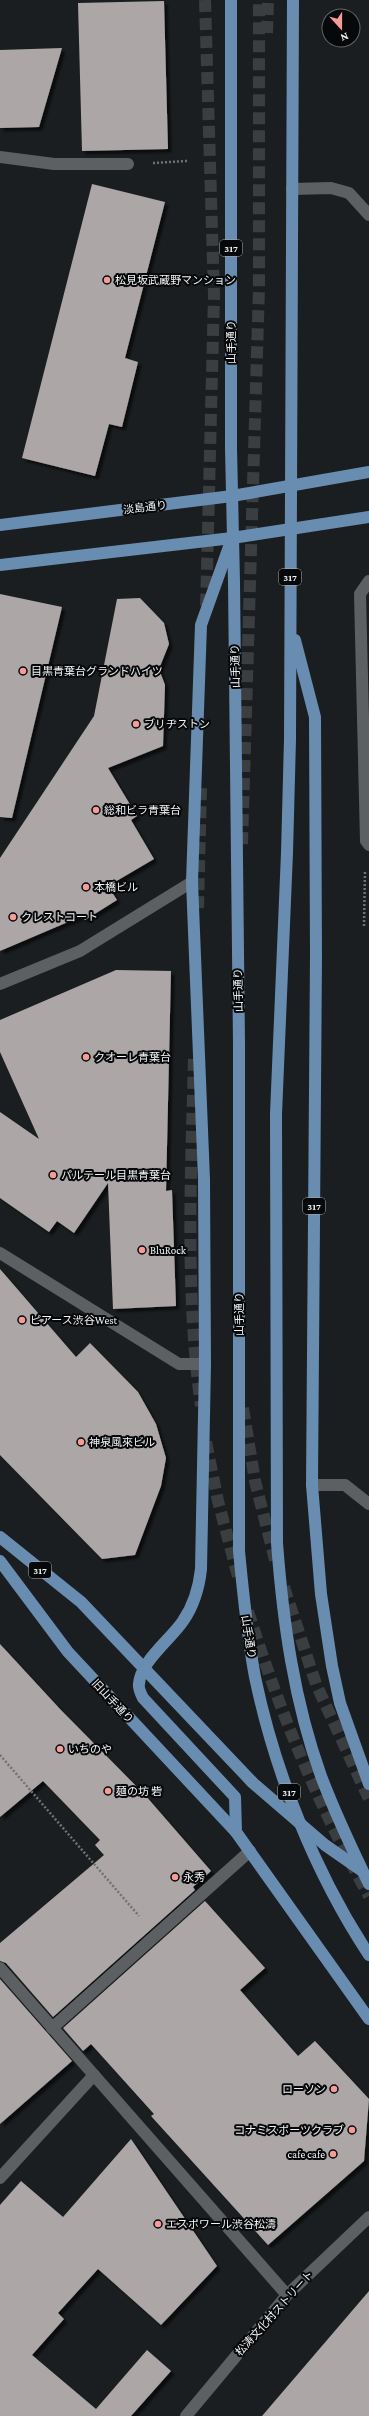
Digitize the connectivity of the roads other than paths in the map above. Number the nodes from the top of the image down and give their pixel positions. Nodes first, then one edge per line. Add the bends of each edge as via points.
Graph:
1 (231, 0) edge
2 (293, 0) edge
3 (0, 157) edge
4 (128, 164) road end
5 (292, 189) junction
6 (369, 215) edge
7 (369, 472) edge
8 (289, 487) junction
9 (232, 496) junction
10 (369, 517) edge
11 (0, 525) edge
12 (290, 530) junction
13 (232, 538) junction
14 (0, 565) edge
15 (369, 581) edge
16 (291, 623) junction
17 (367, 843) edge
18 (192, 882) junction
19 (0, 984) edge
20 (0, 1253) edge
21 (205, 1364) junction
22 (312, 1485) junction
23 (369, 1504) edge
24 (0, 1537) edge
25 (0, 1561) edge
26 (143, 1670) junction
27 (367, 1775) edge
28 (236, 1832) junction
29 (250, 1851) junction
30 (369, 1875) edge
31 (369, 1884) edge
32 (369, 1955) edge
33 (0, 1968) edge
34 (369, 2019) edge
35 (52, 2028) junction
36 (94, 2075) junction
37 (0, 2178) edge
38 (369, 2217) edge
39 (287, 2295) junction
40 (186, 2416) edge

1 - 9 main road, 山手通り / 317
2 - 5 main road, 317
3 - 4 street via 54,164
5 - 6 street via 331,188 349,192
5 - 8 main road, 317
7 - 8 main road, 淡島通り
8 - 9 main road, 淡島通り
8 - 12 main road, 317
9 - 11 main road, 淡島通り
9 - 13 main road, 山手通り / 317
10 - 12 main road
12 - 13 main road
12 - 16 main road, 317
13 - 14 main road
13 - 18 main road, 317 via 201,625
13 - 32 main road, 山手通り / 317 via 239,1119 239,1551 256,1677 288,1788 310,1844 334,1894
15 - 17 street via 360,594
16 - 22 main road, 317 via 315,717
16 - 31 main road, 317 via 287,854 276,1114 277,1543 282,1609 291,1665 321,1775
18 - 19 street via 80,951
18 - 21 main road, 317 via 204,1179
20 - 21 street via 179,1364
21 - 26 main road, 317 via 199,1588 183,1622
22 - 23 street via 345,1485
22 - 27 main road, 317 via 321,1594 332,1666 340,1703
24 - 26 main road, 317 via 80,1602
25 - 28 main road, 旧山手通り / 317 via 68,1652
26 - 28 main road, 317 via 138,1684 143,1698 235,1797
26 - 30 main road, 317 via 284,1811
28 - 29 main road, 317
29 - 34 main road, 317
29 - 35 street
33 - 35 street
35 - 36 street
36 - 37 street
36 - 39 street
38 - 39 street, 松涛文化村ストリート
39 - 40 street, 松涛文化村ストリート

